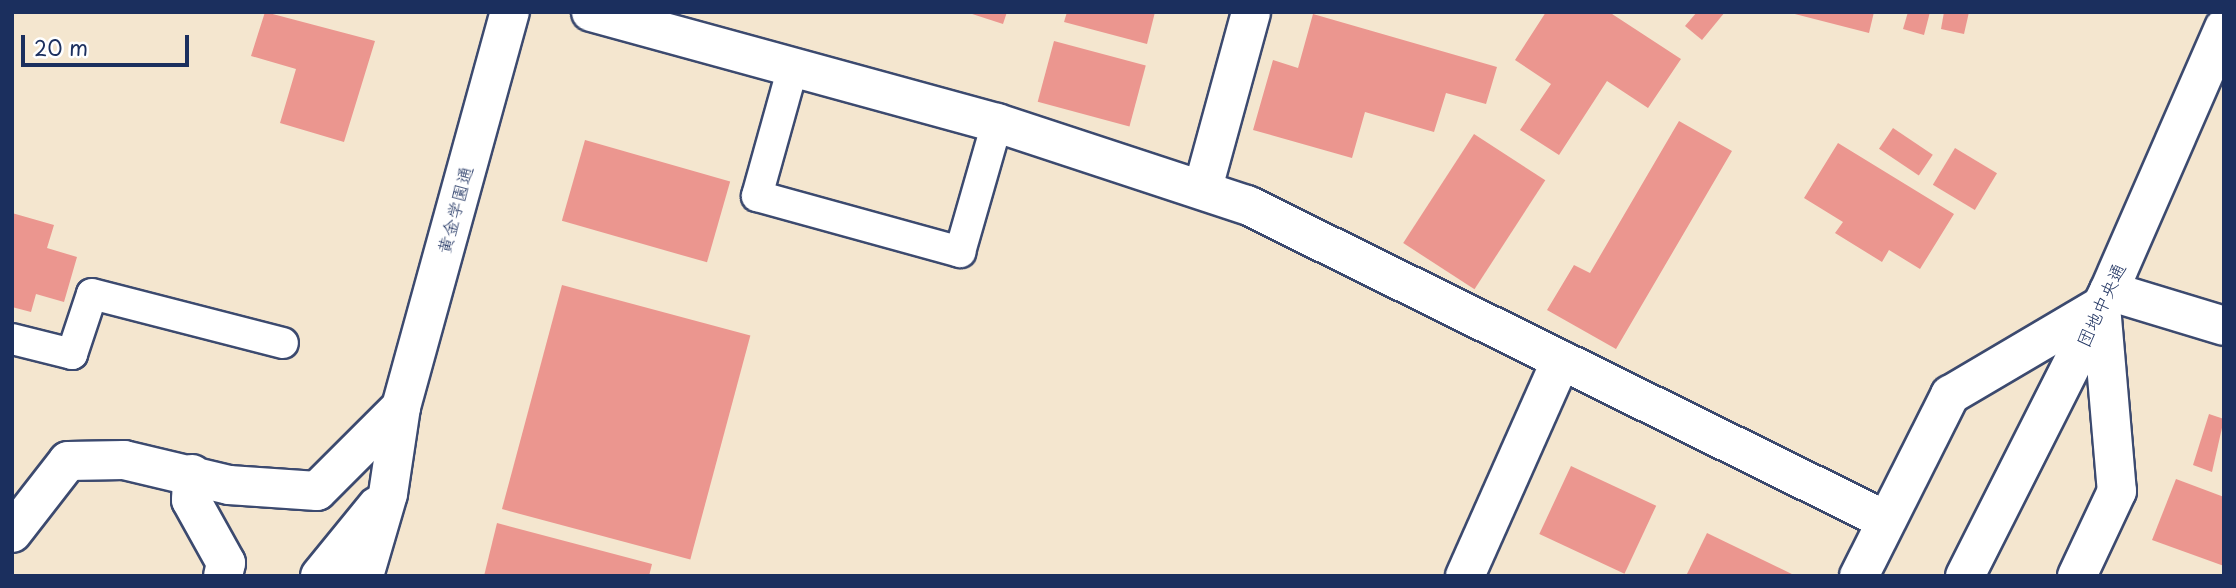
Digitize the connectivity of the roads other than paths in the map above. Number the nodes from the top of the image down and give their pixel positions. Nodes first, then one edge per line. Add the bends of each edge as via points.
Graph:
1 (510, 12) edge
2 (591, 12) edge
3 (1251, 12) edge
4 (2224, 28) edge
5 (793, 67) junction
6 (997, 124) junction
7 (1203, 188) junction
8 (2105, 299) junction
9 (2224, 326) edge
10 (12, 339) edge
11 (283, 343) dead end
12 (1561, 360) junction
13 (401, 407) junction
14 (191, 474) junction
15 (388, 494) junction
16 (1885, 520) junction
17 (12, 533) edge
18 (1970, 566) edge
19 (223, 576) edge
20 (320, 576) edge
21 (364, 576) edge
22 (1465, 576) edge
23 (1859, 576) edge
24 (2077, 576) edge

1 - 13 street, 黄金学園通
2 - 5 street
3 - 7 street
4 - 8 street, 団地中央通
5 - 6 street
5 - 6 lane via 757,196 960,252
6 - 7 street
7 - 12 street
8 - 9 street
8 - 16 street via 1950,395
8 - 18 street, 団地中央通
8 - 24 street via 2117,491
10 - 11 lane via 72,354 92,294
12 - 16 street
12 - 22 street
13 - 14 street via 317,491 261,489
13 - 15 street, 黄金学園通
14 - 17 street via 124,460 68,461
14 - 19 street via 191,500 226,563
15 - 20 street
15 - 21 street, 黄金学園通
16 - 23 street

